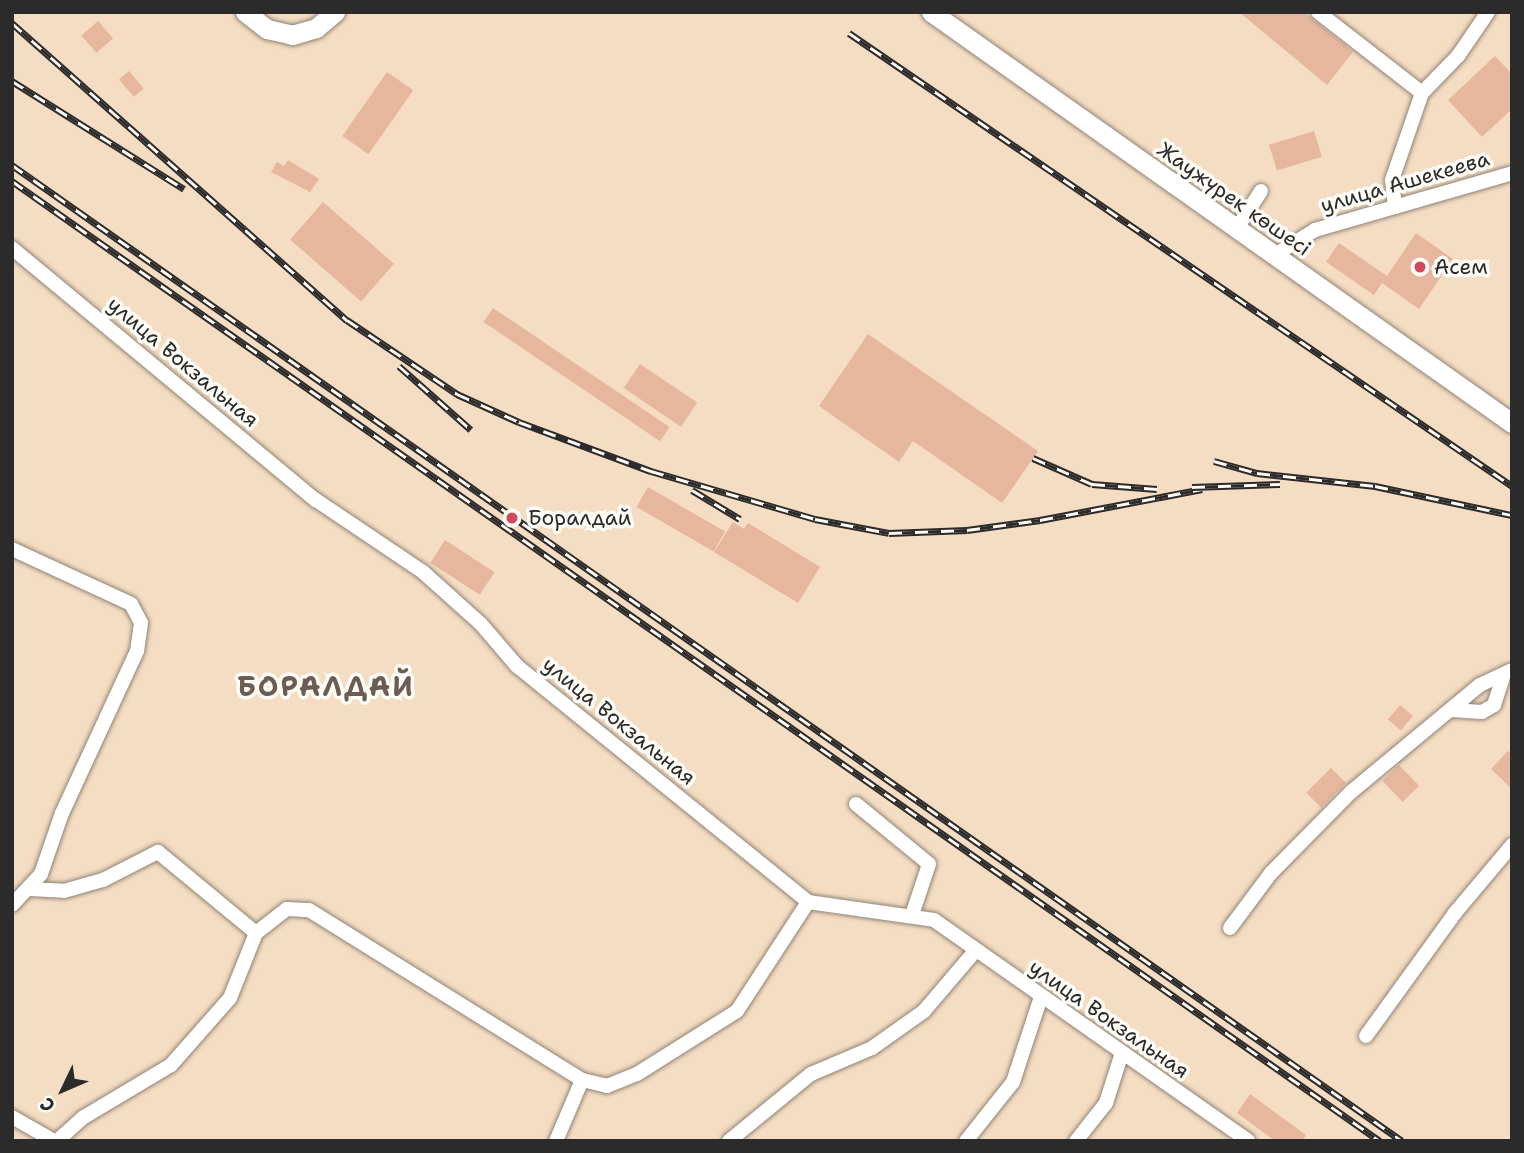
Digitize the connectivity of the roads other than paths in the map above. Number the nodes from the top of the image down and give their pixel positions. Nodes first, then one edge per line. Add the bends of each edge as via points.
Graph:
1 (245, 12) edge
2 (335, 12) edge
3 (931, 12) edge
4 (1318, 12) edge
5 (1488, 12) edge
6 (1422, 93) junction
7 (1512, 173) edge
8 (1261, 191) dead end
9 (1395, 206) junction
10 (1237, 228) junction
11 (12, 248) edge
12 (1275, 255) junction
13 (1512, 423) edge
14 (12, 549) edge
15 (1508, 674) edge
16 (1452, 710) junction
17 (856, 804) dead end
18 (1512, 845) edge
19 (29, 889) junction
20 (808, 902) junction
21 (12, 905) edge
22 (912, 915) junction
23 (1230, 928) dead end
24 (256, 933) junction
25 (975, 951) junction
26 (1041, 997) junction
27 (1366, 1036) dead end
28 (1122, 1053) junction
29 (582, 1080) junction
30 (12, 1117) edge
31 (1240, 1138) edge
32 (56, 1141) edge
33 (556, 1141) edge
34 (729, 1141) edge
35 (966, 1141) edge
36 (1076, 1141) edge

1 - 2 main road via 267,29 292,35 316,28
3 - 10 main road, Жаужүрек көшесі
4 - 6 street
5 - 6 street via 1458,56
6 - 9 street via 1392,180
7 - 9 street, улица Ашекеева
8 - 10 street
9 - 12 street, улица Ашекеева via 1315,230
10 - 12 main road, Жаужүрек көшесі
11 - 20 street, улица Вокзальная via 316,500 423,572 481,624 517,666
12 - 13 main road, Жаужүрек көшесі
14 - 19 street via 122,599 141,622 137,651 62,813 41,874
15 - 16 street via 1480,685
15 - 16 street via 1494,705 1482,712
16 - 23 street via 1351,792 1271,873
17 - 22 street via 929,864
18 - 27 street via 1455,913
19 - 21 street
19 - 24 street via 64,891 103,880 158,852
20 - 22 street, улица Вокзальная
20 - 29 street via 737,1011 636,1074 607,1086
22 - 25 street, улица Вокзальная via 934,920
24 - 29 street via 287,909 309,909
24 - 32 street via 230,998 171,1065 84,1117
25 - 26 street, улица Вокзальная
25 - 34 street via 924,1011 872,1048 811,1074
26 - 28 street, улица Вокзальная
26 - 35 street via 1013,1082
28 - 31 street, улица Вокзальная
28 - 36 street via 1106,1103
29 - 33 street
30 - 32 street

